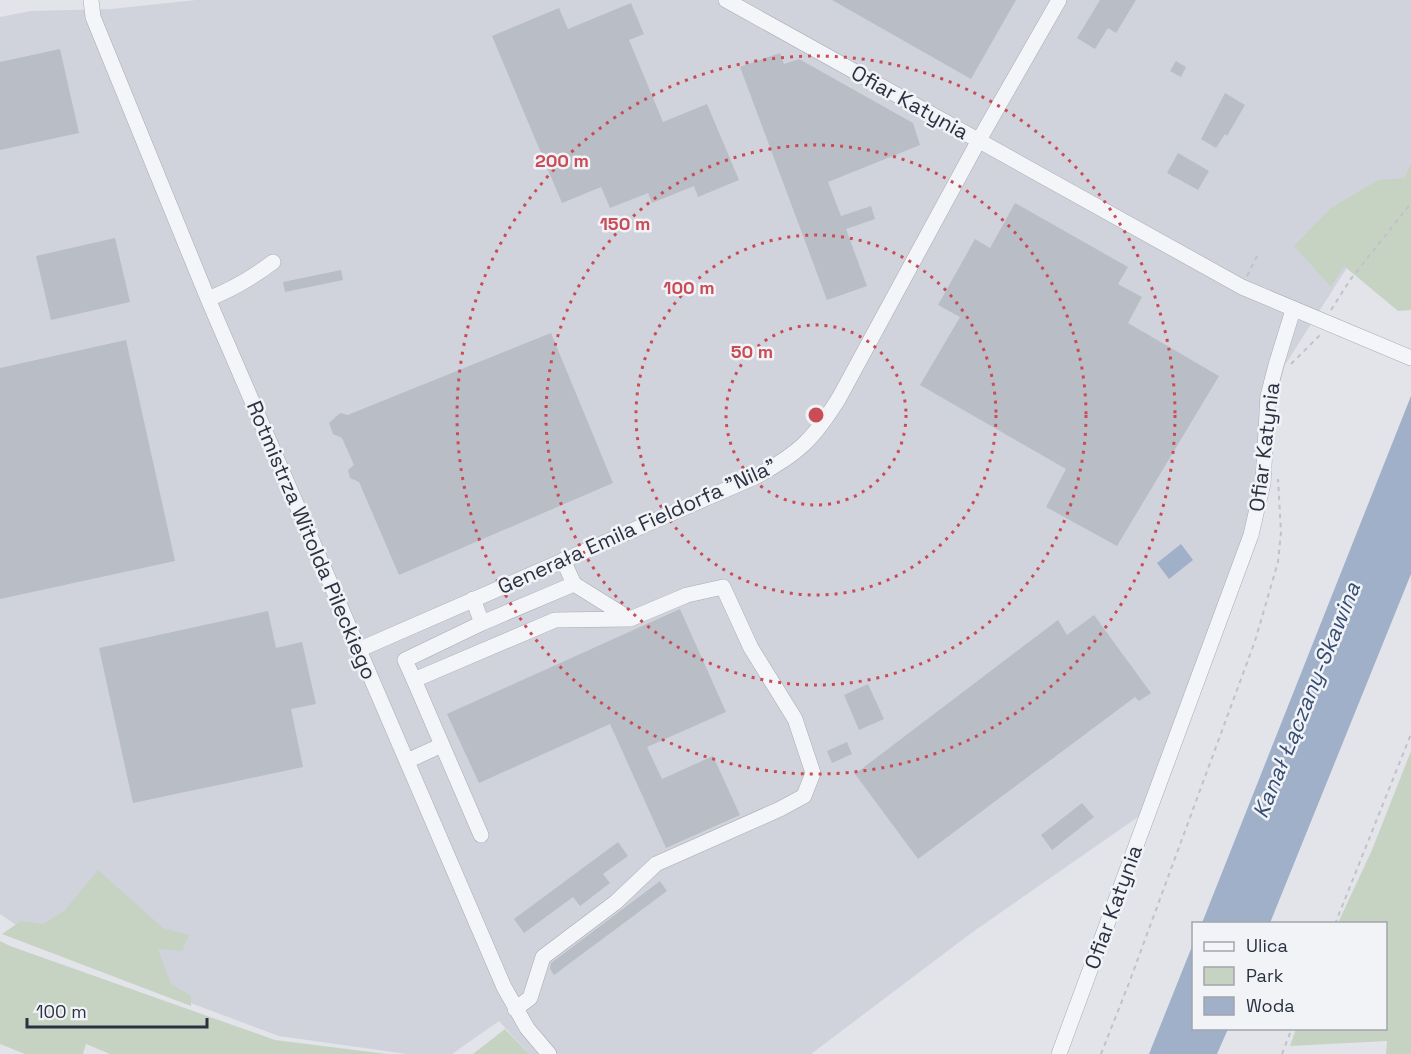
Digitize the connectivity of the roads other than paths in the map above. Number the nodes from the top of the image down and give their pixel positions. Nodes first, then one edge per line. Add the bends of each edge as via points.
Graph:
1 (82, 0) edge
2 (91, 0) edge
3 (726, 0) edge
4 (1059, 0) edge
5 (93, 17) junction
6 (979, 140) junction
7 (273, 262) dead end
8 (208, 299) junction
9 (1293, 310) junction
10 (1411, 358) edge
11 (564, 560) junction
12 (574, 584) junction
13 (473, 599) junction
14 (630, 620) junction
15 (482, 623) junction
16 (358, 650) junction
17 (414, 680) junction
18 (442, 745) junction
19 (407, 761) junction
20 (481, 835) dead end
21 (515, 1009) junction
22 (549, 1054) edge
23 (1059, 1054) edge

1 - 5 street, Rotmistrza Witolda Pileckiego
2 - 5 street, Rotmistrza Witolda Pileckiego
3 - 6 street, Ofiar Katynia
4 - 6 street, Generała Emila Fieldorfa "Nila"
5 - 8 street, Rotmistrza Witolda Pileckiego
6 - 9 street, Ofiar Katynia via 1242,287
6 - 11 street, Generała Emila Fieldorfa "Nila" via 839,398 802,447 755,477
7 - 8 street via 253,278
8 - 16 street, Rotmistrza Witolda Pileckiego
9 - 10 street
9 - 23 street, Ofiar Katynia via 1268,396 1263,483 1251,535
11 - 12 street
11 - 13 street, Generała Emila Fieldorfa "Nila"
12 - 14 street
12 - 15 street
13 - 15 street
13 - 16 street, Generała Emila Fieldorfa "Nila"
14 - 17 street via 555,620
14 - 21 street via 687,595 723,587 751,648 795,719 813,773 804,796 656,864 616,902 543,957 530,998
15 - 17 street via 405,660
16 - 19 street, Rotmistrza Witolda Pileckiego
17 - 18 street
18 - 19 street
18 - 20 street
19 - 21 street, Rotmistrza Witolda Pileckiego
21 - 22 street, Rotmistrza Witolda Pileckiego

